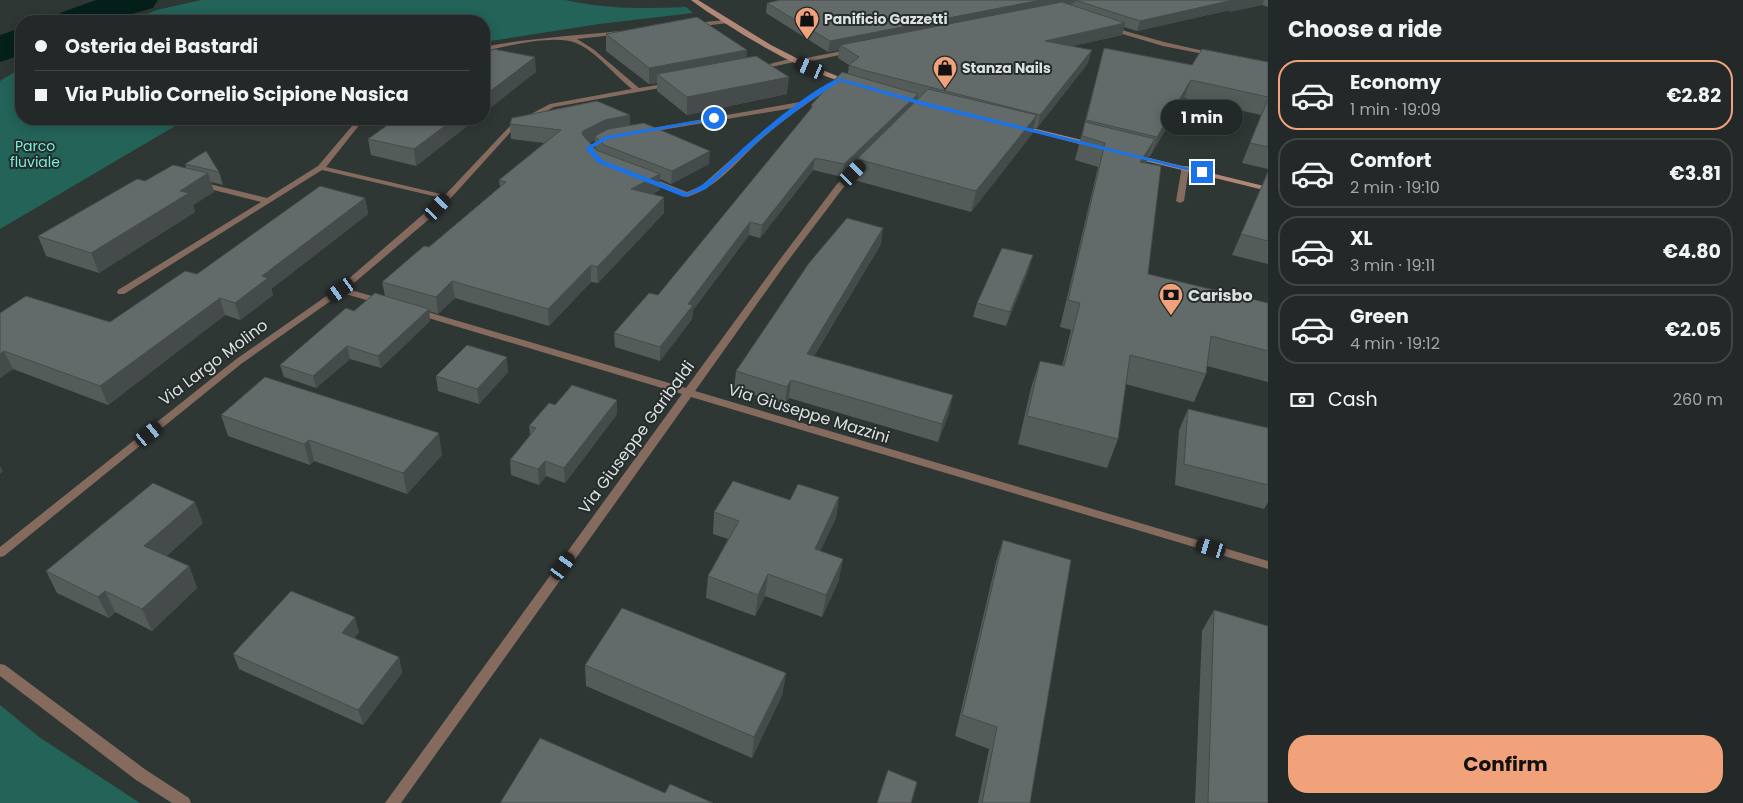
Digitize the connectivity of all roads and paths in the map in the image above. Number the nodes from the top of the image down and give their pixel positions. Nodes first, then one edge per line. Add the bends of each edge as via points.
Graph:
1 (694, 0) edge
2 (724, 21) junction
3 (690, 26) edge
4 (1102, 26) edge
5 (632, 32) edge
6 (564, 38) junction
7 (490, 48) edge
8 (856, 50) edge
9 (1220, 56) edge
10 (795, 61) junction
11 (752, 69) edge
12 (839, 79) junction
13 (681, 83) edge
14 (859, 86) edge
15 (637, 90) junction
16 (802, 104) junction
17 (356, 125) edge
18 (1016, 126) edge
19 (633, 133) edge
20 (1101, 147) edge
21 (875, 151) edge
22 (1129, 154) edge
23 (321, 168) junction
24 (1185, 168) junction
25 (644, 178) edge
26 (194, 182) edge
27 (1268, 189) edge
28 (446, 197) junction
29 (268, 201) junction
30 (1180, 201) dead end
31 (341, 290) junction
32 (121, 292) dead end
33 (391, 304) edge
34 (410, 310) edge
35 (688, 393) junction
36 (0, 553) edge
37 (1268, 565) edge
38 (0, 669) edge
39 (184, 803) edge
40 (392, 803) edge

1 - 2 street
2 - 3 street
2 - 10 street
4 - 9 street
5 - 6 street
6 - 7 street
6 - 15 street via 587,48
8 - 10 street
10 - 11 street
10 - 12 street
12 - 14 street
12 - 16 street
13 - 15 street, Via Largo Molino
15 - 28 street, Via Largo Molino via 552,105 514,125
16 - 19 street
16 - 25 street via 763,134 704,188 687,195
17 - 23 street
18 - 20 street
21 - 35 street, Via Giuseppe Garibaldi via 840,186
22 - 24 street
23 - 28 street
23 - 29 street
24 - 27 street
24 - 30 street
26 - 29 street
28 - 31 street, Via Largo Molino
29 - 32 street
31 - 33 street
31 - 36 street, Via Largo Molino via 238,362
34 - 35 street, Via Giuseppe Mazzini
35 - 37 street, Via Giuseppe Mazzini
35 - 40 street, Via Giuseppe Garibaldi
38 - 39 street via 141,775

